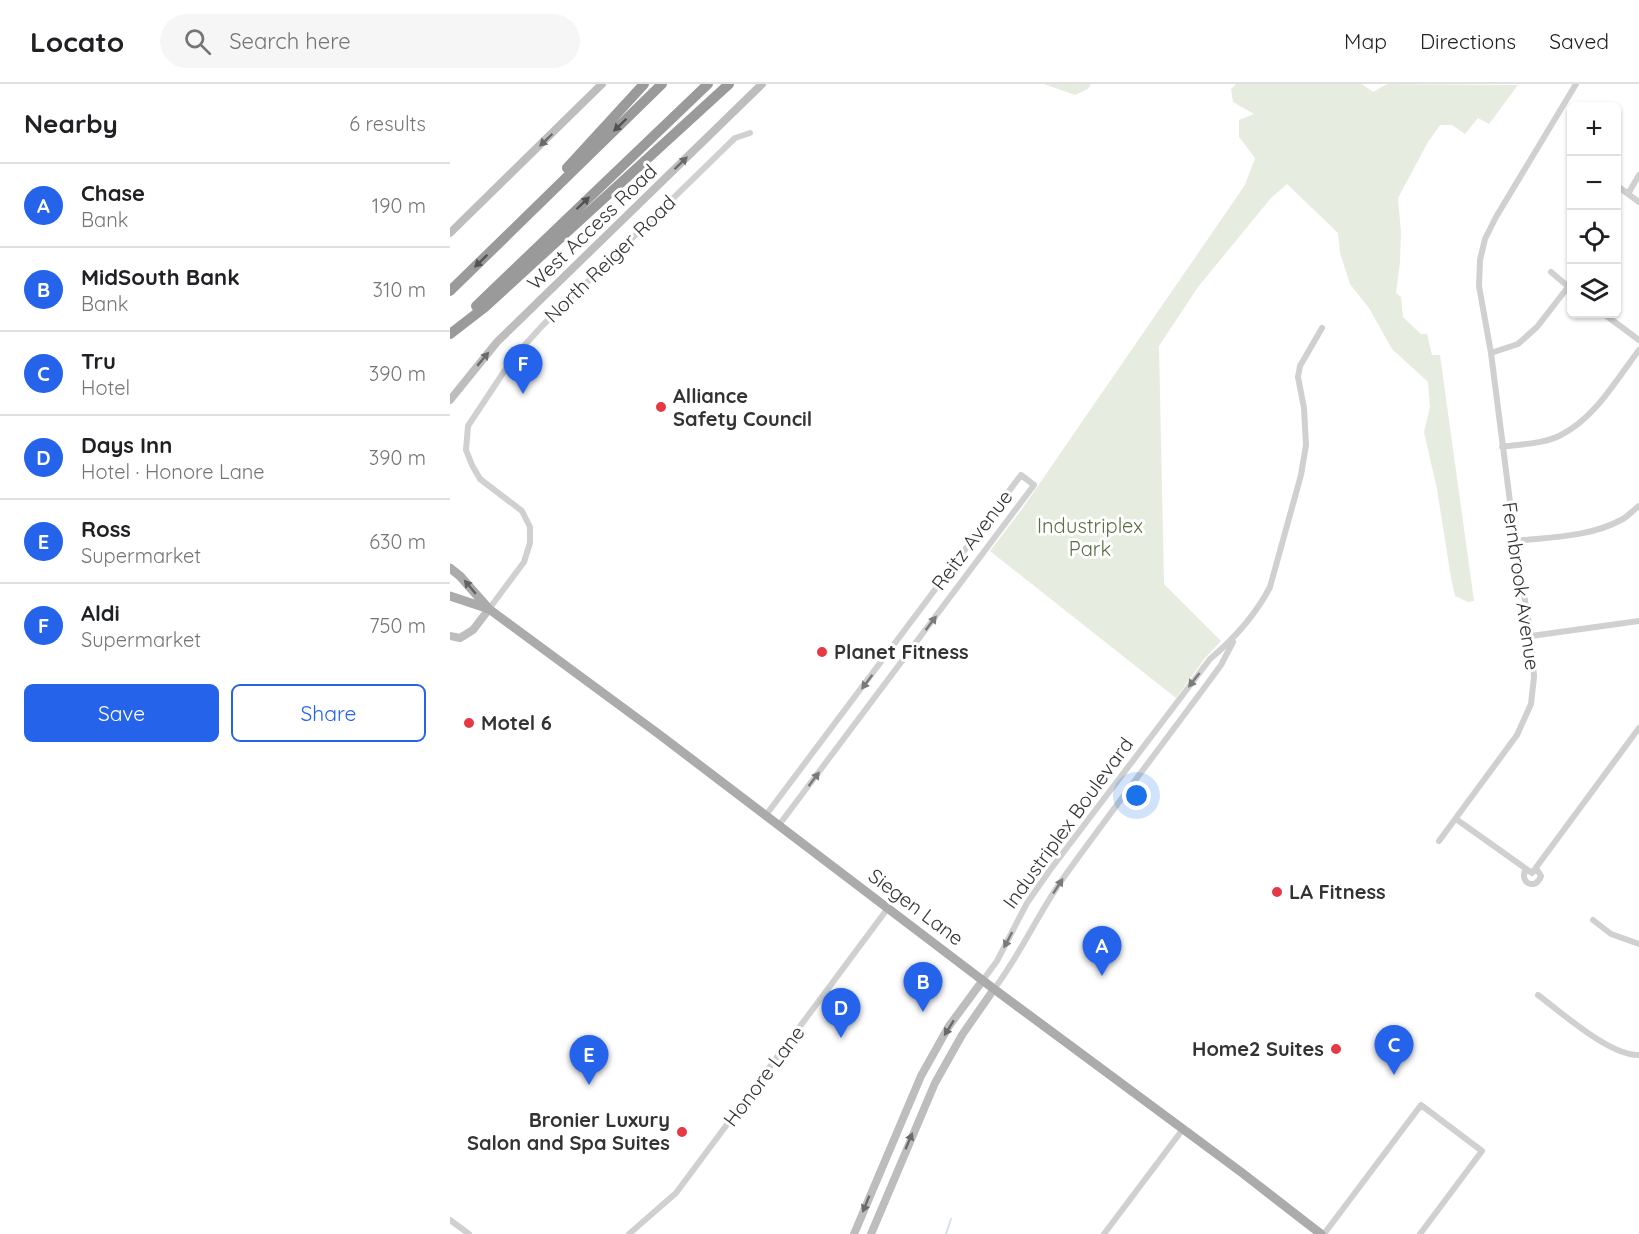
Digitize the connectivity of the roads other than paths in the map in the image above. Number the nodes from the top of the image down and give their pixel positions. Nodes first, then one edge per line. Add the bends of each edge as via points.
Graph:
1 (602, 84) edge
2 (644, 84) edge
3 (662, 84) edge
4 (708, 84) edge
5 (729, 84) edge
6 (762, 84) edge
7 (1576, 84) edge
8 (750, 133) dead end
9 (1639, 175) edge
10 (1621, 188) edge
11 (1628, 194) junction
12 (1639, 202) edge
13 (450, 233) edge
14 (495, 247) junction
15 (1551, 272) dead end
16 (1567, 285) edge
17 (450, 291) edge
18 (1567, 292) edge
19 (1609, 318) edge
20 (1322, 328) dead end
21 (450, 332) edge
22 (1639, 340) edge
23 (1639, 350) edge
24 (1491, 353) junction
25 (450, 400) edge
26 (1502, 447) junction
27 (1639, 506) edge
28 (1515, 541) junction
29 (450, 568) edge
30 (450, 596) edge
31 (489, 609) junction
32 (1639, 621) edge
33 (450, 636) edge
34 (1532, 636) junction
35 (1235, 638) junction
36 (1639, 728) edge
37 (766, 815) junction
38 (1456, 819) junction
39 (779, 825) junction
40 (1439, 841) dead end
41 (888, 908) junction
42 (1593, 920) dead end
43 (1639, 944) edge
44 (983, 980) junction
45 (994, 989) junction
46 (1538, 995) dead end
47 (1639, 1055) edge
48 (1183, 1129) junction
49 (450, 1220) edge
50 (469, 1234) edge
51 (629, 1234) edge
52 (854, 1234) edge
53 (871, 1234) edge
54 (1104, 1234) edge
55 (1322, 1234) edge
56 (1420, 1234) edge

1 -> 13 main road
2 - 14 highway
3 -> 14 highway
21 -> 4 highway
5 - 21 highway via 485,307
25 -> 6 main road, West Access Road via 497,342
7 - 24 street, Fernbrook Avenue via 1485,239 1479,286
8 - 31 street, North Reiger Road via 735,138 542,326 513,358 468,426 466,450 480,479 522,511 530,527 524,562
9 - 11 street
10 - 11 street
11 - 12 street
14 -> 17 highway
15 - 16 street
18 - 24 street via 1518,344
19 - 22 street
20 - 35 street, Industriplex Boulevard via 1300,366 1306,445 1278,559 1265,596
23 - 26 street via 1580,423 1560,436
24 - 26 street, Fernbrook Avenue
26 - 28 street, Fernbrook Avenue
27 - 28 street via 1623,520 1600,529
28 - 34 street, Fernbrook Avenue
31 -> 29 main road, Siegen Lane
30 - 31 main road, Siegen Lane
31 - 33 main road via 473,630 460,638
31 - 37 main road, Siegen Lane
32 - 34 street
34 - 38 street, Fernbrook Avenue via 1531,704 1517,735
35 -> 44 street, Industriplex Boulevard via 1210,659 1050,870
45 -> 35 street, Industriplex Boulevard via 1063,879 1221,665
36 - 38 street via 1531,870
37 - 39 main road, Siegen Lane
39 -> 37 street, Reitz Avenue via 1034,485 1021,475
38 - 40 street, Fernbrook Avenue
39 - 41 main road, Siegen Lane
41 - 44 main road, Siegen Lane
41 - 51 street, Honore Lane via 676,1193
42 - 43 street via 1611,934
44 - 45 main road, Siegen Lane
44 -> 52 main road, Industriplex Boulevard via 949,1026 921,1076
45 - 48 main road, Siegen Lane
53 -> 45 main road, Industriplex Boulevard via 935,1083
46 - 47 street via 1611,1048
48 - 54 street
48 - 55 main road, Siegen Lane
49 - 50 street
55 - 56 street via 1421,1105 1482,1151

